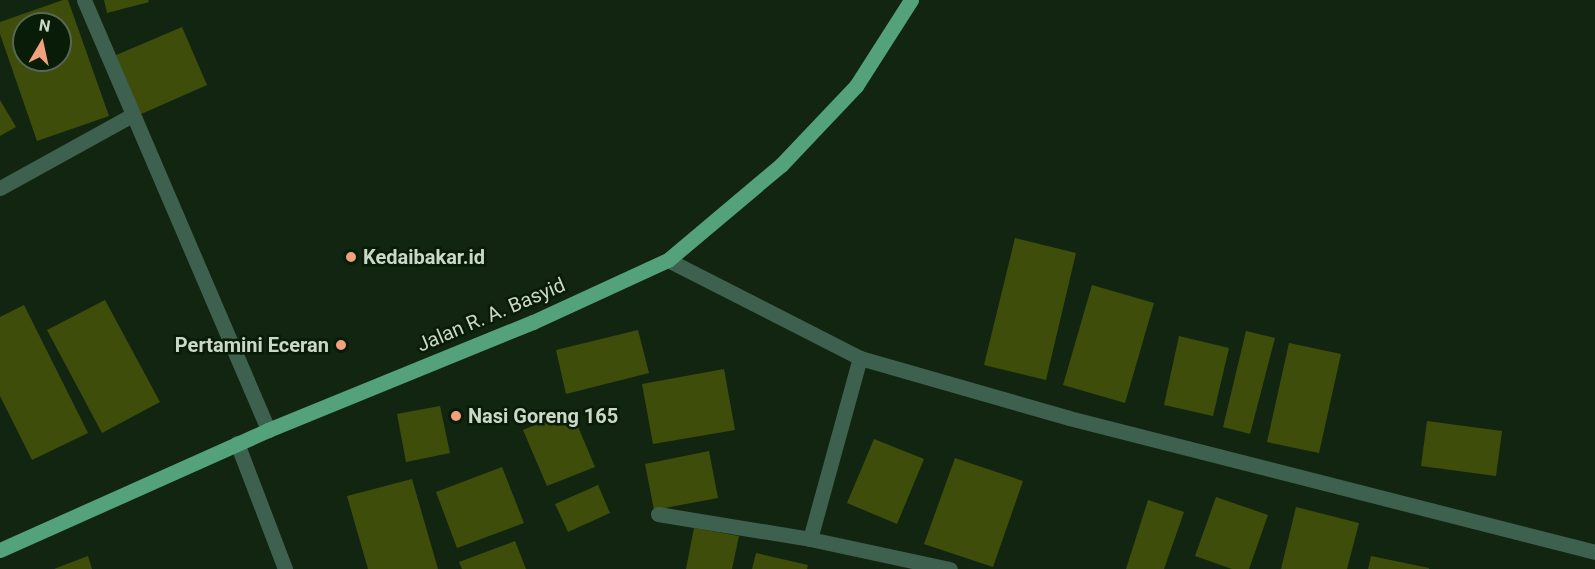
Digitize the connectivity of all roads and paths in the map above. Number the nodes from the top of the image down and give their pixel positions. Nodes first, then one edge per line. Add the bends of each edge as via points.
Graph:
1 (84, 0) edge
2 (911, 0) edge
3 (132, 115) junction
4 (0, 188) edge
5 (668, 260) junction
6 (860, 358) junction
7 (268, 429) junction
8 (237, 443) junction
9 (658, 514) dead end
10 (810, 539) junction
11 (0, 550) edge
12 (1595, 552) edge
13 (285, 569) edge
14 (950, 569) edge

1 - 3 street
2 - 5 main road, Jalan R. A. Basyid via 856,86 781,165
3 - 4 street
3 - 7 street
5 - 6 street
5 - 7 main road, Jalan R. A. Basyid via 532,322
6 - 10 street
6 - 12 street via 1069,418
7 - 8 main road, Jalan R. A. Basyid
8 - 11 main road, Jalan R. A. Basyid
8 - 13 street
9 - 10 street
10 - 14 street

